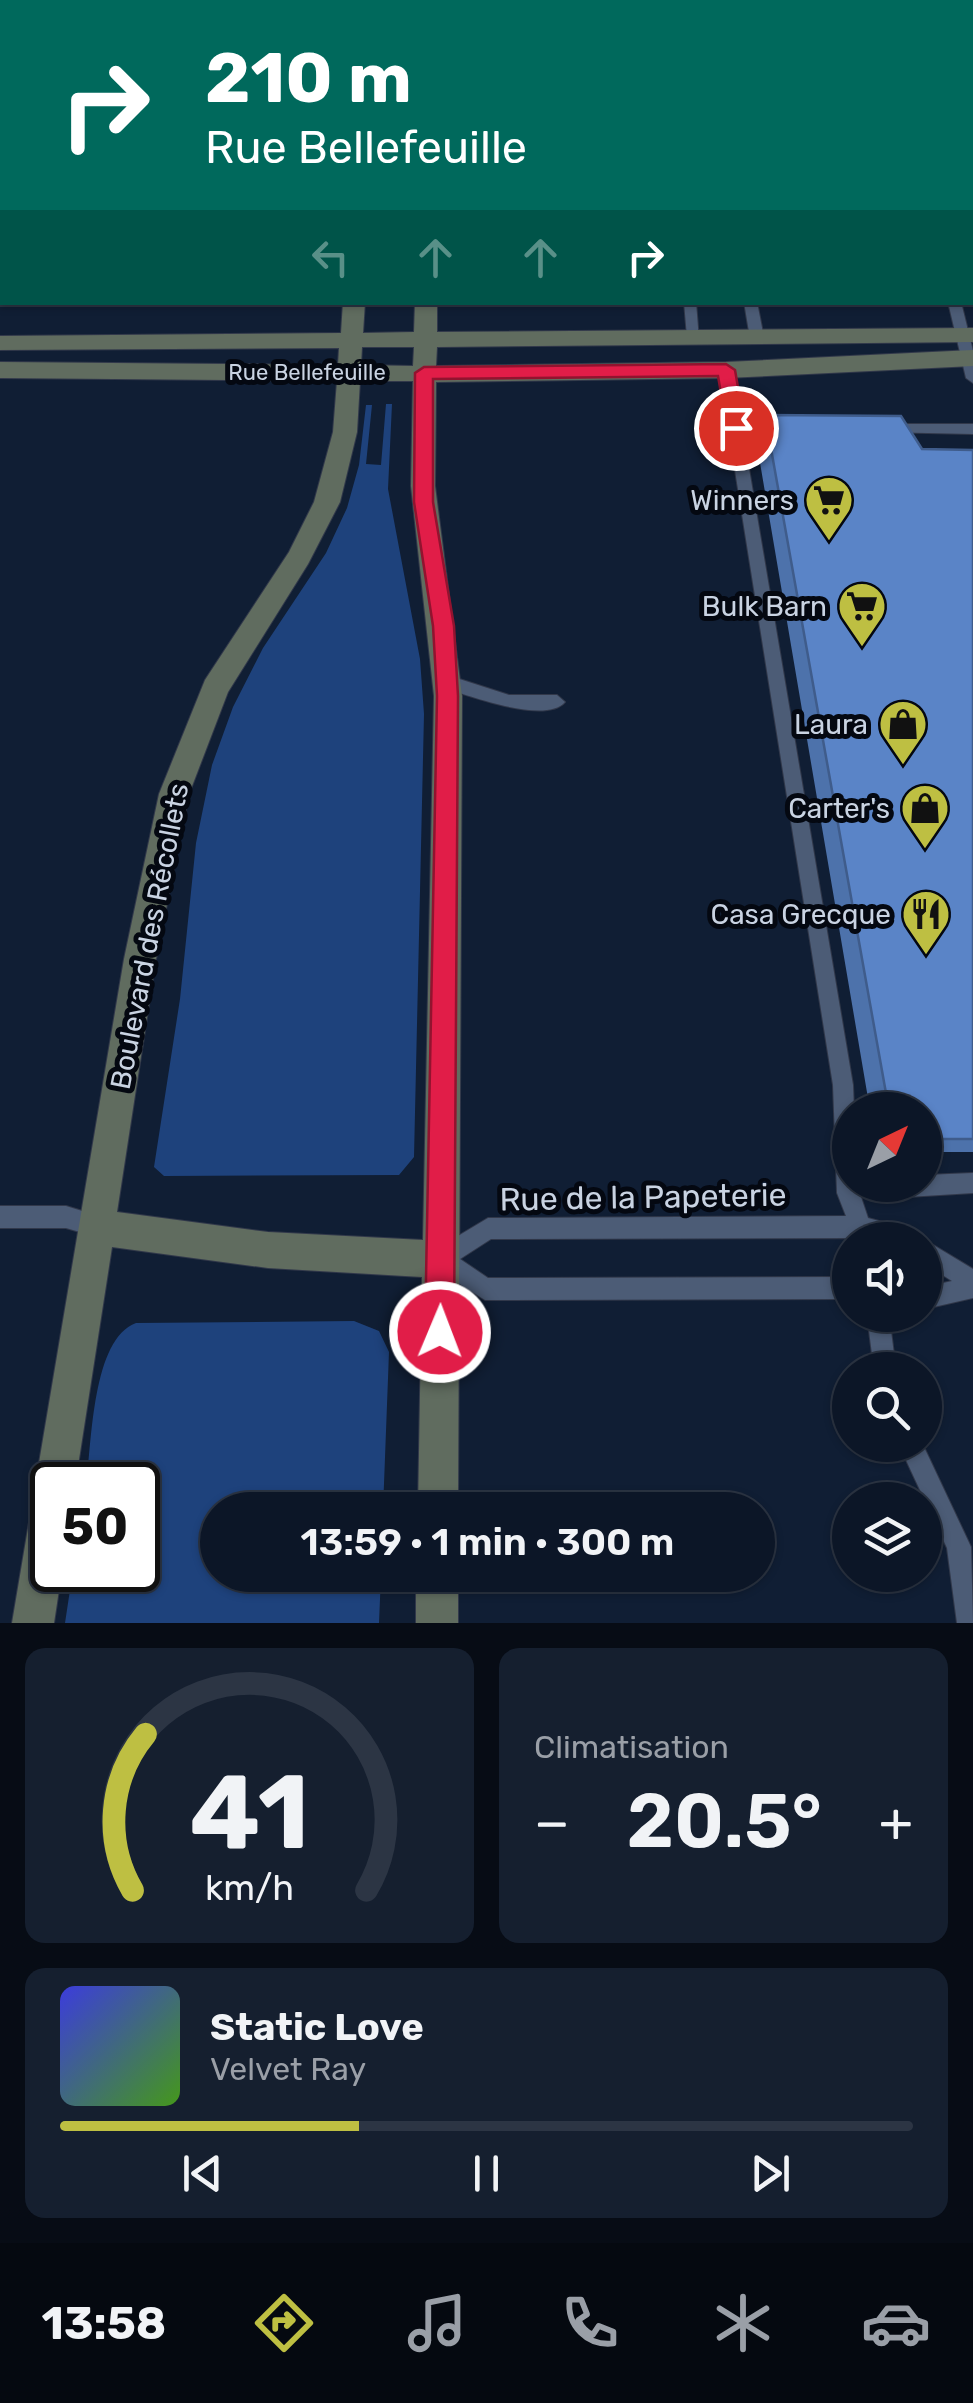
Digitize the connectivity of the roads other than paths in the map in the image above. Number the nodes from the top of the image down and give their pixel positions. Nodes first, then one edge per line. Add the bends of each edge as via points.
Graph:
1 (354, 305) edge
2 (426, 305) edge
3 (690, 305) edge
4 (751, 305) edge
5 (955, 305) edge
6 (694, 336) junction
7 (757, 338) junction
8 (424, 339) junction
9 (0, 343) edge
10 (970, 353) edge
11 (352, 355) junction
12 (0, 370) edge
13 (726, 370) junction
14 (424, 373) junction
15 (736, 428) junction
16 (795, 428) edge
17 (874, 429) edge
18 (973, 430) edge
19 (447, 682) junction
20 (557, 702) dead end
21 (843, 1092) edge
22 (973, 1182) edge
23 (942, 1184) edge
24 (0, 1217) edge
25 (96, 1226) junction
26 (832, 1234) edge
27 (440, 1259) junction
28 (942, 1263) edge
29 (973, 1284) edge
30 (832, 1288) edge
31 (942, 1293) edge
32 (59, 1462) edge
33 (920, 1462) edge
34 (438, 1492) edge
35 (38, 1592) edge
36 (437, 1592) edge
37 (33, 1623) edge
38 (436, 1623) edge
39 (969, 1623) edge

1 - 11 main road, Boulevard des Récollets
2 - 8 main road
3 - 6 lane
4 - 7 lane
5 - 10 lane
6 - 7 main road, Rue Bellefeuille
6 - 8 main road, Rue Bellefeuille
7 - 10 main road, Rue Bellefeuille
8 - 11 main road, Rue Bellefeuille
8 - 14 main road
9 - 11 main road, Rue Bellefeuille
10 - 13 main road, Rue Bellefeuille
11 - 12 main road, Rue Bellefeuille
11 - 14 main road, Rue Bellefeuille
11 - 25 main road, Boulevard des Récollets via 340,459 322,516 215,688 176,784
13 - 14 main road, Rue Bellefeuille
13 - 15 lane
14 - 19 main road via 424,502
15 - 16 lane
15 - 21 lane
17 - 18 lane
19 - 20 lane via 509,702
19 - 27 main road
22 - 23 lane
24 - 25 lane via 66,1217
25 - 27 main road via 151,1237
25 - 32 main road, Boulevard des Récollets
26 - 27 lane, Rue de la Papeterie via 488,1229
27 - 30 lane via 485,1290
27 - 34 main road
28 - 29 lane
29 - 31 lane
33 - 39 lane via 959,1546
35 - 37 main road
36 - 38 main road

